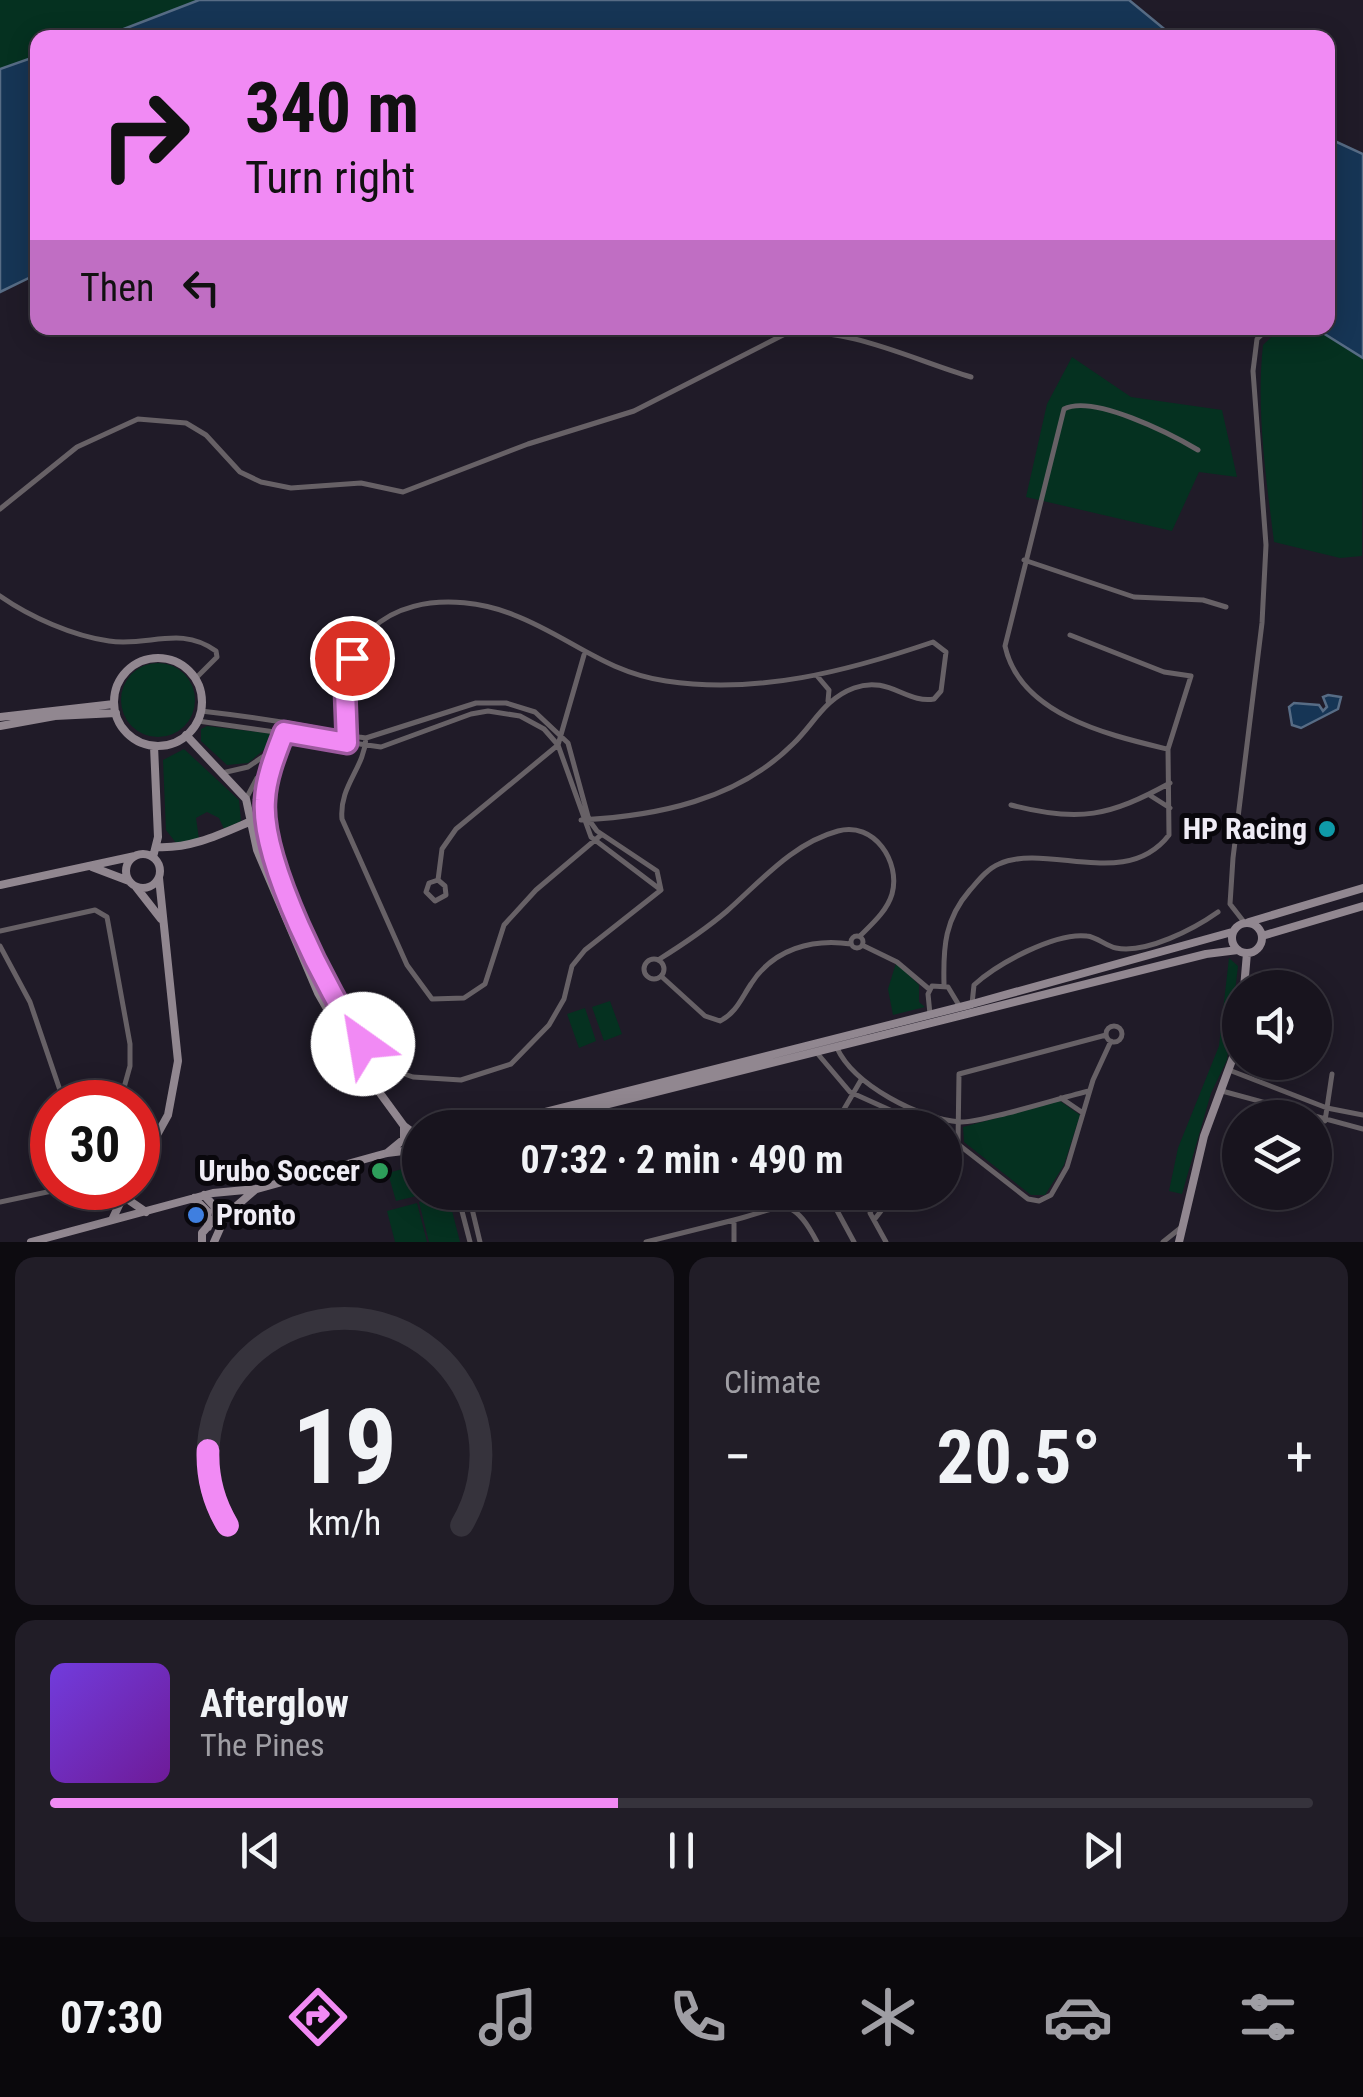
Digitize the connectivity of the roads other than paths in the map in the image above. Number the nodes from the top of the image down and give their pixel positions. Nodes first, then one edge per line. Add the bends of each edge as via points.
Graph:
1 (782, 335) edge
2 (820, 335) edge
3 (1261, 335) edge
4 (971, 377) dead end
5 (1198, 450) dead end
6 (0, 509) edge
7 (1024, 560) junction
8 (0, 596) edge
9 (1226, 607) dead end
10 (1070, 635) dead end
11 (584, 655) junction
12 (816, 675) junction
13 (195, 679) junction
14 (827, 703) junction
15 (115, 708) junction
16 (199, 716) junction
17 (0, 717) edge
18 (286, 723) junction
19 (0, 726) edge
20 (284, 732) junction
21 (347, 734) junction
22 (562, 734) junction
23 (186, 736) junction
24 (366, 738) junction
25 (347, 743) junction
26 (279, 745) junction
27 (558, 745) junction
28 (154, 746) junction
29 (365, 747) junction
30 (1168, 749) junction
31 (273, 764) junction
32 (248, 767) junction
33 (222, 773) junction
34 (257, 778) junction
35 (1170, 783) junction
36 (1150, 796) junction
37 (246, 799) junction
38 (1011, 806) dead end
39 (1170, 808) junction
40 (581, 820) junction
41 (590, 820) junction
42 (249, 822) junction
43 (601, 835) junction
44 (595, 842) junction
45 (154, 852) junction
46 (135, 856) junction
47 (92, 867) junction
48 (159, 878) junction
49 (438, 880) junction
50 (0, 884) edge
51 (133, 884) junction
52 (661, 890) junction
53 (1362, 892) edge
54 (1298, 906) junction
55 (1363, 906) edge
56 (1218, 912) dead end
57 (161, 920) junction
58 (1246, 922) junction
59 (1304, 922) junction
60 (0, 930) edge
61 (1232, 932) junction
62 (860, 936) junction
63 (1262, 936) junction
64 (850, 944) junction
65 (862, 945) junction
66 (0, 946) edge
67 (1242, 952) junction
68 (658, 960) junction
69 (1243, 970) edge
70 (661, 976) junction
71 (944, 984) junction
72 (928, 989) junction
73 (972, 1004) junction
74 (960, 1007) junction
75 (930, 1014) junction
76 (836, 1044) junction
77 (816, 1053) junction
78 (57, 1080) edge
79 (126, 1080) edge
80 (861, 1080) junction
81 (1226, 1080) edge
82 (1249, 1080) edge
83 (1252, 1080) edge
84 (1090, 1090) junction
85 (1221, 1090) junction
86 (850, 1092) junction
87 (1244, 1094) junction
88 (1060, 1097) junction
89 (1262, 1100) edge
90 (1306, 1100) edge
91 (1332, 1109) edge
92 (558, 1110) edge
93 (585, 1110) edge
94 (842, 1110) edge
95 (890, 1110) edge
96 (924, 1110) edge
97 (960, 1110) edge
98 (1083, 1114) junction
99 (1363, 1115) edge
100 (962, 1122) edge
101 (1332, 1122) edge
102 (402, 1123) edge
103 (160, 1129) edge
104 (1363, 1129) edge
105 (402, 1141) edge
106 (962, 1144) edge
107 (402, 1151) edge
108 (387, 1153) junction
109 (256, 1189) junction
110 (204, 1195) junction
111 (30, 1196) edge
112 (194, 1198) junction
113 (0, 1202) edge
114 (117, 1210) edge
115 (143, 1210) edge
116 (462, 1210) edge
117 (472, 1210) edge
118 (837, 1210) edge
119 (146, 1212) junction
120 (112, 1220) junction
121 (734, 1220) junction
122 (874, 1220) dead end
123 (1182, 1226) junction
124 (208, 1227) junction
125 (32, 1242) edge
126 (202, 1242) edge
127 (214, 1242) edge
128 (470, 1242) edge
129 (480, 1242) edge
130 (646, 1242) edge
131 (734, 1242) edge
132 (817, 1242) edge
133 (854, 1242) edge
134 (886, 1242) edge
135 (1164, 1242) edge
136 (1178, 1242) edge

1 - 6 street via 634,411 396,493 360,483 291,488 261,482 240,472 206,434 186,423 138,419 78,447
2 - 4 street via 867,342
3 - 58 street via 1253,371 1266,544 1262,623 1230,904
5 - 7 street via 1138,420 1067,406
7 - 9 street via 1134,597
7 - 30 street via 1005,646 1016,674 1088,729
8 - 13 street via 72,633 111,642 191,636 217,657
10 - 30 street via 1191,676
11 - 12 street via 630,673 704,686
11 - 21 street via 516,615 479,604 450,600 407,607 377,624 352,658
11 - 22 street
12 - 14 street via 829,690
12 - 14 street via 933,642 946,652 934,700 867,685
13 - 15 main road via 176,662 152,658 120,679
13 - 16 main road
14 - 41 street via 793,744 729,787 678,808
15 - 17 main road
15 - 19 main road
15 - 28 main road via 126,732
16 - 18 street
16 - 20 street
16 - 23 main road
18 - 20 street
18 - 21 street
20 - 25 street
20 - 26 street
21 - 24 street
21 - 25 street
22 - 24 street via 535,712 494,702
22 - 27 street
22 - 41 street
23 - 28 main road
23 - 33 main road
24 - 29 street
25 - 29 street
26 - 31 street
26 - 32 street
27 - 29 street via 531,721 488,710 387,746
27 - 40 street
27 - 49 street via 456,830 442,849
28 - 45 main road
29 - 44 street via 362,766 344,793 342,819 407,965 432,999 464,998 485,984 504,925
30 - 35 street
31 - 34 street
31 - 52 street via 265,798 270,846 326,980 363,1044 393,1070 413,1077 461,1080 511,1064 549,1025 585,950
32 - 33 street
32 - 34 street
33 - 37 main road
34 - 37 street
35 - 36 street
35 - 39 street
36 - 38 street via 1076,818
36 - 39 street
37 - 42 main road
39 - 71 street via 1162,843 1126,859 994,866 950,918
40 - 41 street
40 - 44 street
41 - 43 street
42 - 45 main road
42 - 102 main road via 318,993
43 - 44 street
43 - 52 street via 657,871
44 - 52 street
45 - 46 main road
45 - 48 main road
46 - 47 main road
46 - 51 main road via 128,864
47 - 50 main road
47 - 51 main road
48 - 51 main road via 149,887
48 - 57 main road
49 - 49 street via 426,892 435,901 447,890
51 - 57 main road
53 - 54 main road
54 - 58 main road
54 - 59 main road
55 - 59 main road
56 - 73 street via 1130,949 1087,936 1022,953 974,985
57 - 103 main road via 178,1061
58 - 61 main road
58 - 63 main road
59 - 63 main road
60 - 79 street via 95,910 107,918 130,1044
61 - 67 main road
61 - 73 main road
62 - 64 street
62 - 65 street
62 - 68 street via 887,905 894,882 874,838 849,829 798,849 699,934
63 - 67 main road via 1260,946
64 - 65 street
64 - 70 street via 804,943 759,973 733,1013 720,1021 705,1016
65 - 72 street via 897,962
66 - 78 street via 30,1002
67 - 69 main road
67 - 76 main road via 1187,958
68 - 70 street
68 - 70 street via 649,960 645,972
71 - 72 street
71 - 74 street
72 - 75 street
73 - 74 main road
74 - 75 main road
75 - 76 main road
76 - 77 main road
76 - 80 street via 845,1066
76 - 92 main road
77 - 86 street
77 - 93 main road
80 - 86 street
80 - 96 street
81 - 85 main road
82 - 87 street
83 - 90 street
84 - 88 street
84 - 97 street via 1108,1038 960,1074
84 - 98 street
85 - 87 street
85 - 123 main road
86 - 94 street
86 - 95 street
87 - 89 street
88 - 98 street
88 - 100 street
91 - 99 street
98 - 106 street via 1067,1167 1051,1195 1039,1201
101 - 104 street
105 - 108 main road
107 - 108 main road
108 - 109 main road
109 - 110 main road
109 - 127 main road via 226,1215
110 - 112 main road
110 - 124 main road via 216,1213
111 - 113 street
112 - 119 main road
112 - 124 main road via 207,1211
114 - 120 main road
115 - 119 main road
116 - 128 street
117 - 129 street
118 - 133 street
119 - 120 main road
120 - 125 main road
121 - 130 street
121 - 131 street
121 - 132 street via 793,1208
122 - 134 street
123 - 135 street
123 - 136 main road
124 - 126 main road

